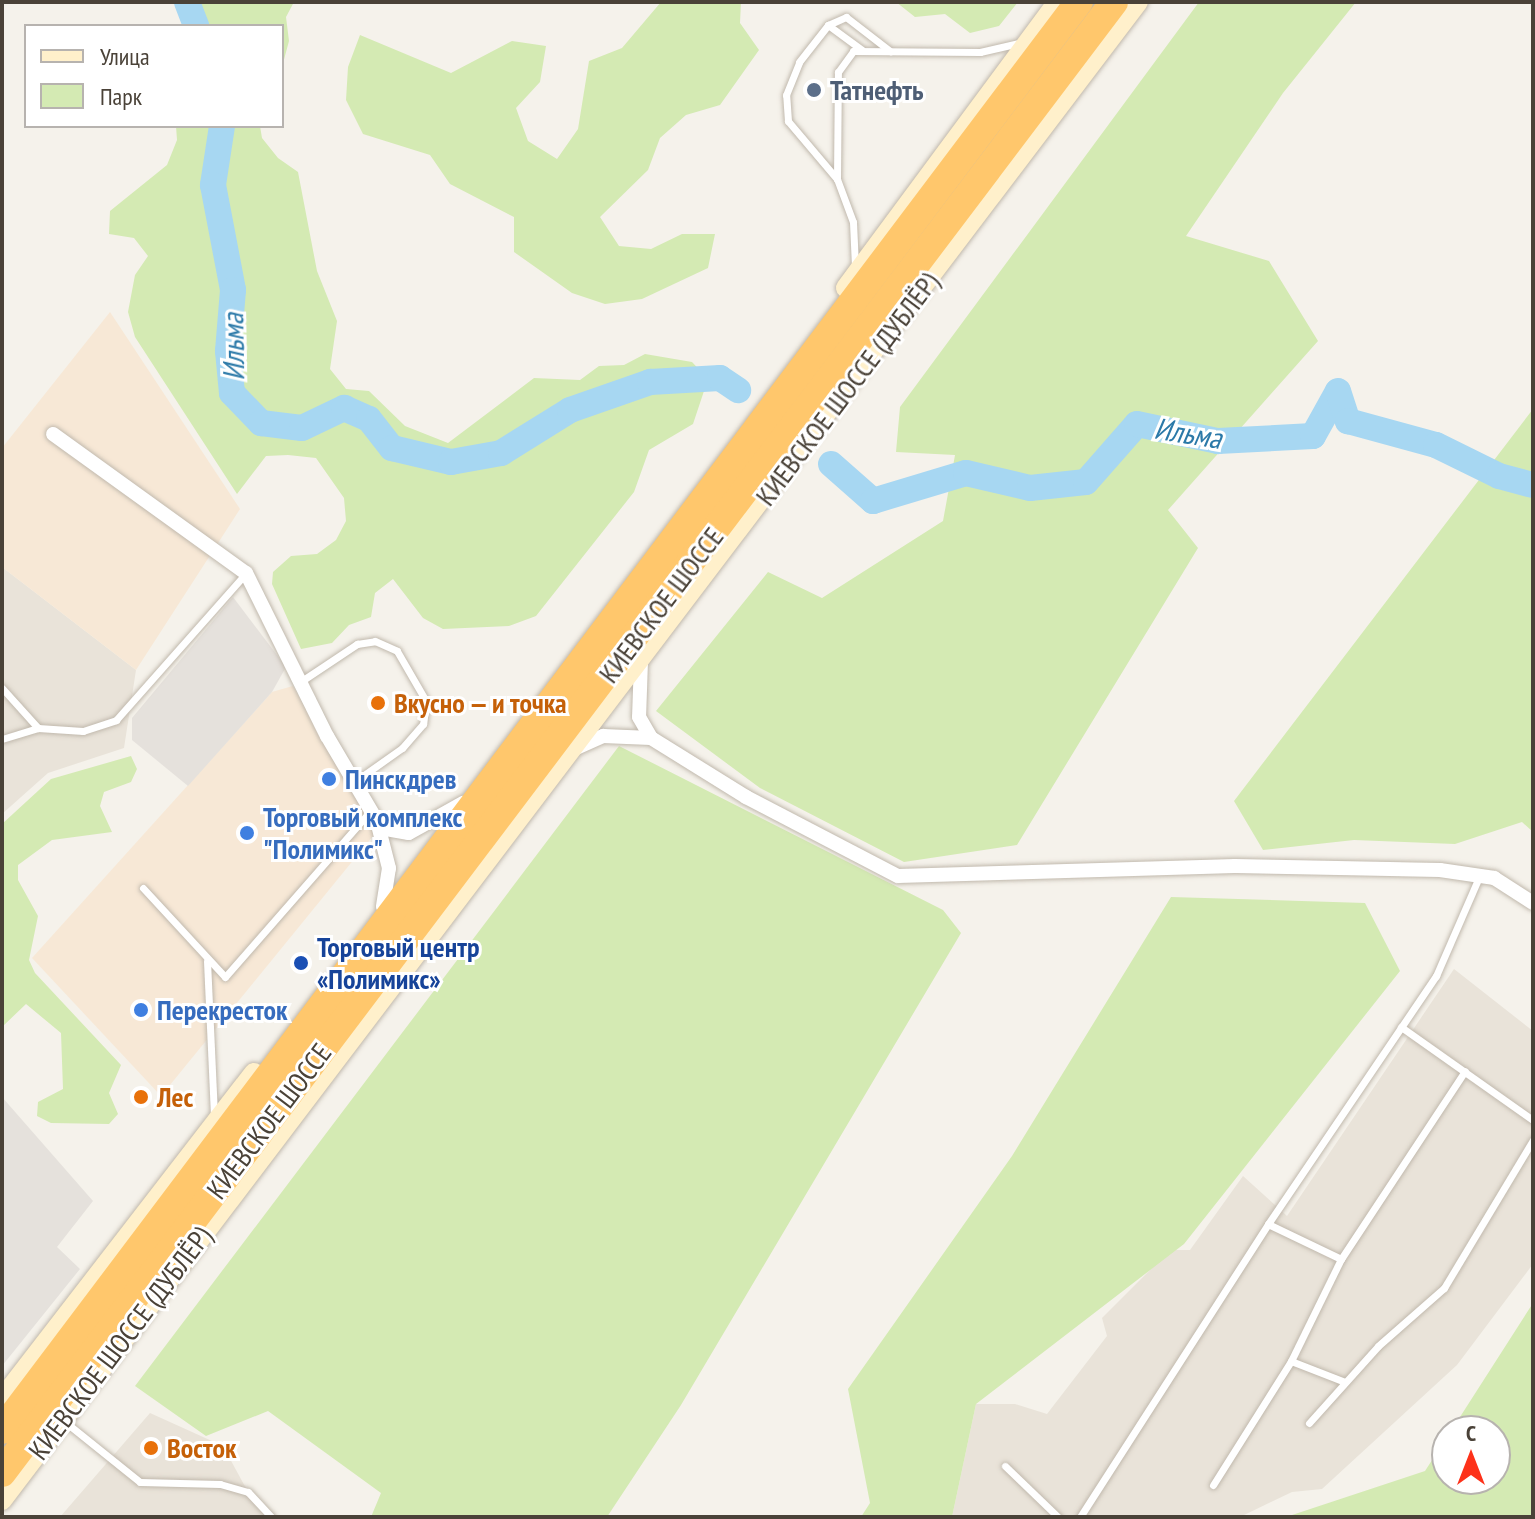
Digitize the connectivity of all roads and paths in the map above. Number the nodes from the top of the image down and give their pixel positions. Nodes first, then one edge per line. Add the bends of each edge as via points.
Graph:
1 (1058, 2) edge
2 (1079, 2) edge
3 (1114, 2) edge
4 (1138, 2) edge
5 (828, 25) junction
6 (1032, 37) junction
7 (864, 51) junction
8 (892, 52) junction
9 (837, 179) junction
10 (852, 280) junction
11 (53, 434) dead end
12 (246, 573) junction
13 (641, 661) junction
14 (299, 683) junction
15 (2, 688) edge
16 (38, 728) junction
17 (651, 738) junction
18 (2, 739) edge
19 (576, 748) junction
20 (354, 782) junction
21 (464, 811) junction
22 (374, 815) junction
23 (1480, 875) junction
24 (143, 888) dead end
25 (1533, 903) edge
26 (383, 907) junction
27 (207, 961) junction
28 (1401, 1027) junction
29 (1465, 1071) junction
30 (1533, 1120) edge
31 (214, 1125) junction
32 (1533, 1140) edge
33 (1268, 1224) junction
34 (1341, 1259) junction
35 (1291, 1361) junction
36 (1345, 1382) junction
37 (6, 1385) edge
38 (63, 1419) junction
39 (1309, 1423) dead end
40 (2, 1430) edge
41 (1005, 1466) dead end
42 (2, 1473) edge
43 (1213, 1485) dead end
44 (2, 1500) edge
45 (271, 1517) edge
46 (1058, 1517) edge
47 (1080, 1517) edge

1 - 6 main road
2 - 21 highway, КИЕВСКОЕ ШОССЕ
3 - 42 highway, КИЕВСКОЕ ШОССЕ
4 - 13 main road, КИЕВСКОЕ ШОССЕ (ДУБЛЁР)
5 - 7 lane
5 - 8 lane via 846,17
5 - 9 lane via 799,62 785,111
6 - 8 lane via 1005,50
6 - 10 main road
7 - 8 lane
7 - 9 lane via 853,51 838,72
9 - 10 lane via 853,222 857,250
10 - 21 main road, КИЕВСКОЕ ШОССЕ (ДУБЛЁР) via 529,714
11 - 12 street
12 - 14 street
12 - 16 lane via 116,720 83,731
13 - 17 street via 639,717
13 - 19 main road, КИЕВСКОЕ ШОССЕ (ДУБЛЁР)
14 - 20 street
14 - 20 lane via 357,644 375,641 397,651 426,701 423,724 402,748
15 - 16 lane
16 - 18 lane
17 - 19 street via 603,736
17 - 23 street via 746,797 898,876 1235,866
19 - 38 main road, КИЕВСКОЕ ШОССЕ (ДУБЛЁР)
20 - 22 street
21 - 22 street via 409,833 386,829
21 - 26 main road, КИЕВСКОЕ ШОССЕ (ДУБЛЁР)
21 - 40 highway, КИЕВСКОЕ ШОССЕ
22 - 26 street via 389,868
22 - 27 lane via 225,977
23 - 25 street
23 - 28 lane via 1436,976
24 - 27 lane
26 - 31 main road, КИЕВСКОЕ ШОССЕ (ДУБЛЁР)
27 - 31 lane
28 - 29 lane
28 - 33 lane
29 - 30 lane
29 - 34 lane
31 - 37 main road, КИЕВСКОЕ ШОССЕ (ДУБЛЁР)
32 - 36 lane via 1444,1288
33 - 34 lane
33 - 47 lane
34 - 35 lane
35 - 36 lane
35 - 43 lane
36 - 39 lane
38 - 44 main road, КИЕВСКОЕ ШОССЕ (ДУБЛЁР)
38 - 45 lane via 140,1482 220,1484 248,1492
41 - 46 lane

